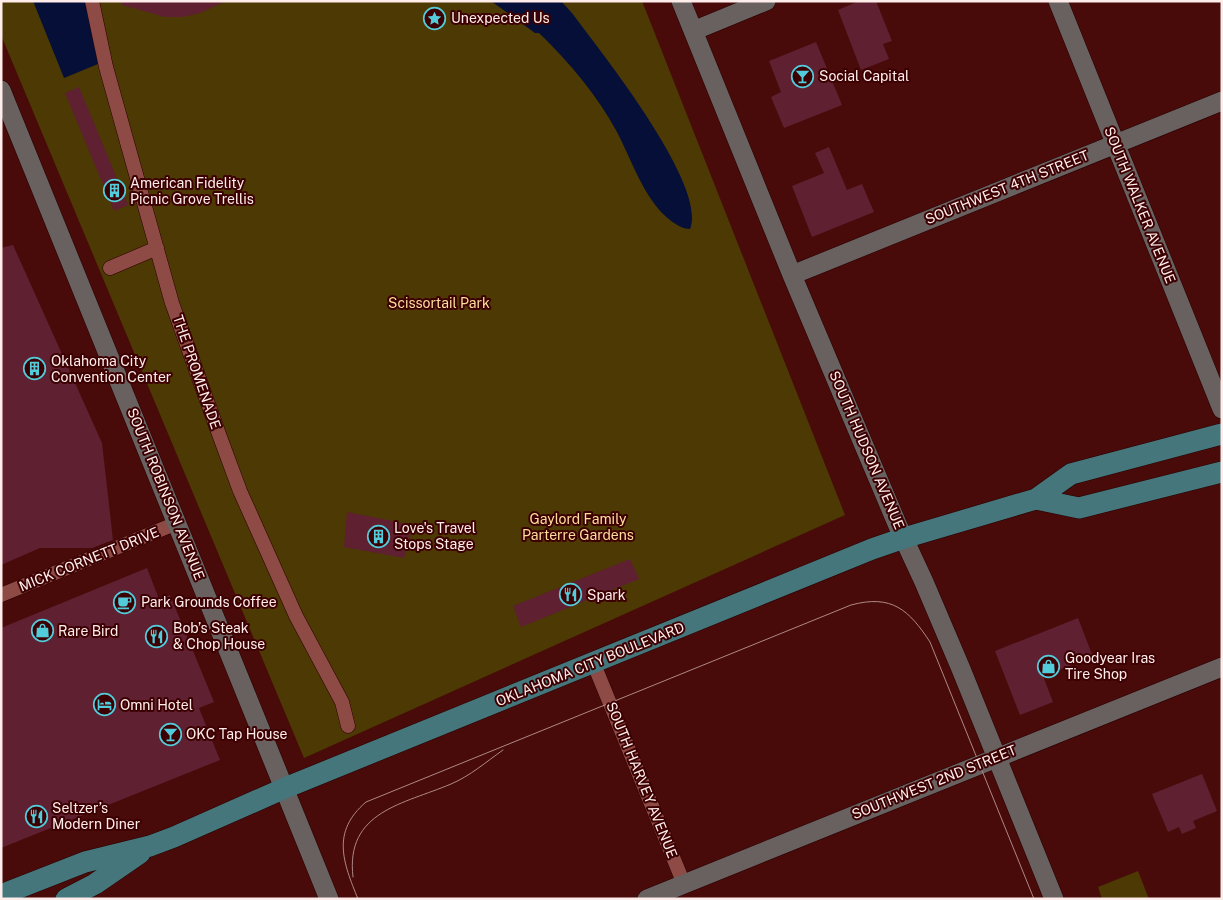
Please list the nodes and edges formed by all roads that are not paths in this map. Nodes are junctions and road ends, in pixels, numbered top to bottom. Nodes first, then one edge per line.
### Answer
1 (92, 1) edge
2 (681, 1) edge
3 (766, 1) edge
4 (1058, 1) edge
5 (693, 31) junction
6 (1, 90) edge
7 (1222, 101) edge
8 (1115, 144) junction
9 (157, 248) junction
10 (110, 268) dead end
11 (792, 274) junction
12 (1218, 388) edge
13 (1222, 409) edge
14 (1222, 434) edge
15 (1222, 472) edge
16 (1036, 499) junction
17 (177, 523) junction
18 (904, 538) junction
19 (1, 595) edge
20 (593, 662) junction
21 (1222, 667) edge
22 (348, 726) dead end
23 (996, 757) junction
24 (285, 788) junction
25 (150, 846) junction
26 (687, 891) edge
27 (1, 895) edge
28 (66, 899) edge
29 (329, 899) edge
30 (647, 899) edge
31 (1054, 899) edge

1 - 9 street, THE PROMENADE
2 - 5 main road, SOUTH HUDSON AVENUE
3 - 5 main road
4 - 8 main road, SOUTH WALKER AVENUE
5 - 11 main road, SOUTH HUDSON AVENUE
6 - 17 main road, SOUTH ROBINSON AVENUE
7 - 8 main road, SOUTHWEST 4TH STREET
8 - 11 main road, SOUTHWEST 4TH STREET
8 - 12 main road, SOUTH WALKER AVENUE
9 - 10 street
9 - 22 street, THE PROMENADE
11 - 18 main road, SOUTH HUDSON AVENUE
12 - 13 main road, SOUTH WALKER AVENUE
14 - 16 main road, OKLAHOMA CITY BOULEVARD
15 - 16 main road, OKLAHOMA CITY BOULEVARD
16 - 18 main road, OKLAHOMA CITY BOULEVARD
17 - 19 street, MICK CORNETT DRIVE
17 - 24 main road, SOUTH ROBINSON AVENUE
18 - 20 main road, OKLAHOMA CITY BOULEVARD
18 - 23 main road, SOUTH HUDSON AVENUE
20 - 24 main road, OKLAHOMA CITY BOULEVARD
20 - 26 street, SOUTH HARVEY AVENUE
21 - 23 main road, SOUTHWEST 2ND STREET
23 - 26 main road, SOUTHWEST 2ND STREET
23 - 31 main road, SOUTH HUDSON AVENUE
24 - 25 main road, OKLAHOMA CITY BOULEVARD
24 - 29 main road, SOUTH ROBINSON AVENUE
25 - 27 main road, OKLAHOMA CITY BOULEVARD
25 - 28 main road, OKLAHOMA CITY BOULEVARD
26 - 30 main road, SOUTHWEST 2ND STREET

